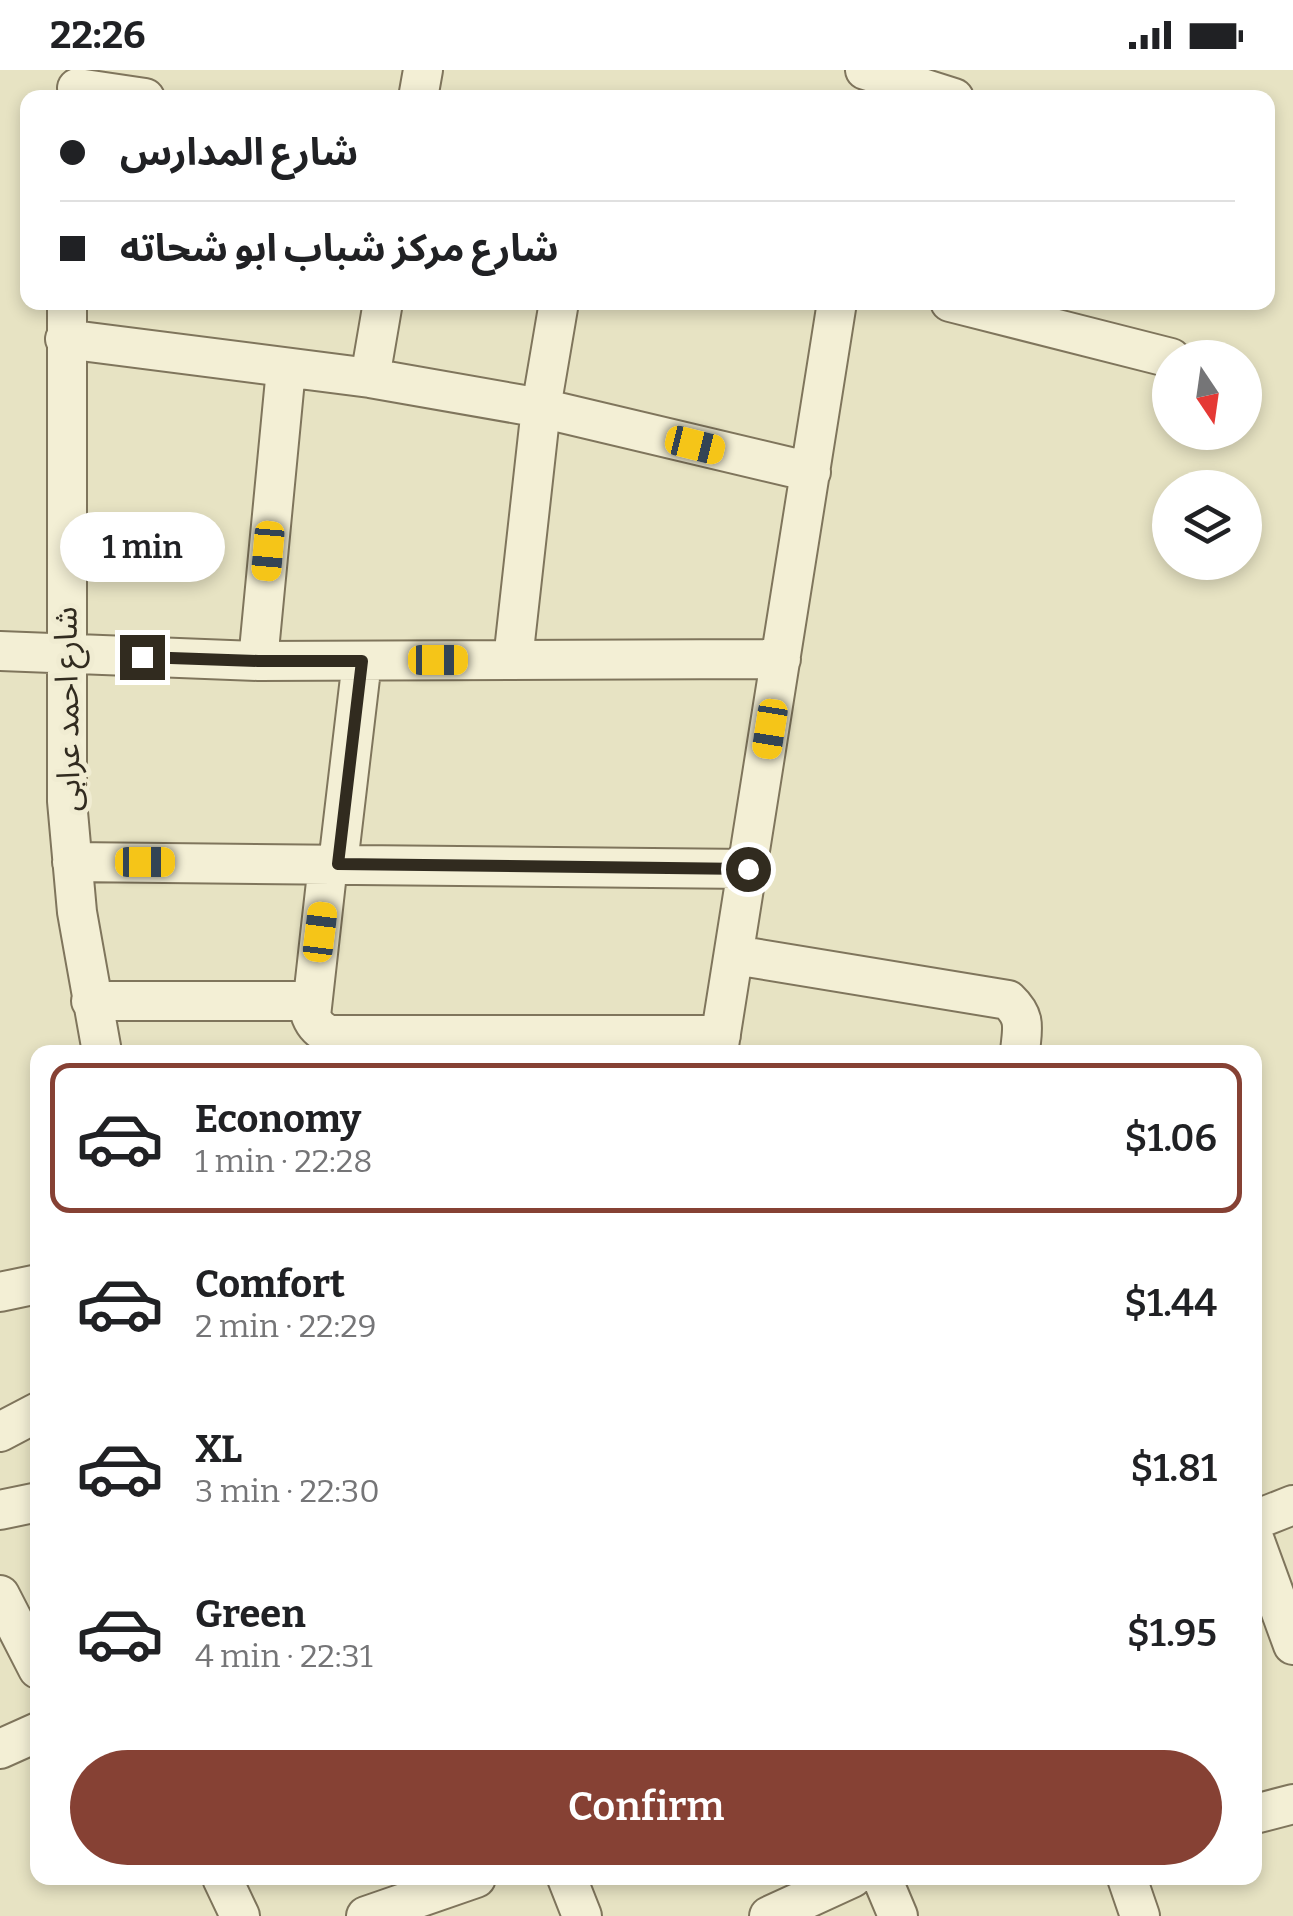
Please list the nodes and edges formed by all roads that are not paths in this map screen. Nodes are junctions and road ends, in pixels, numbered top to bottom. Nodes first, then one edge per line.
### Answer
1 (871, 78) edge
2 (77, 85) edge
3 (103, 90) edge
4 (921, 90) edge
5 (381, 310) edge
6 (558, 310) edge
7 (837, 310) edge
8 (981, 310) edge
9 (66, 321) edge
10 (1152, 353) edge
11 (286, 368) junction
12 (370, 378) junction
13 (541, 408) junction
14 (811, 472) junction
15 (0, 650) edge
16 (66, 654) junction
17 (782, 659) junction
18 (513, 660) junction
19 (258, 661) junction
20 (362, 661) junction
21 (72, 862) junction
22 (333, 864) junction
23 (748, 869) junction
24 (734, 955) junction
25 (92, 1001) junction
26 (312, 1001) junction
27 (720, 1044) edge
28 (101, 1045) edge
29 (1020, 1045) edge
30 (30, 1286) edge
31 (0, 1292) edge
32 (30, 1416) edge
33 (0, 1432) edge
34 (30, 1504) edge
35 (1293, 1506) edge
36 (0, 1510) edge
37 (1262, 1517) edge
38 (1262, 1560) edge
39 (0, 1596) edge
40 (1293, 1645) edge
41 (30, 1654) edge
42 (30, 1736) edge
43 (0, 1749) edge
44 (1293, 1804) edge
45 (1262, 1812) edge
46 (225, 1885) edge
47 (453, 1885) edge
48 (570, 1885) edge
49 (1130, 1885) edge
50 (885, 1887) edge
51 (391, 1904) edge
52 (240, 1916) edge
53 (582, 1916) edge
54 (769, 1916) edge
55 (1140, 1916) edge

1 - 4 street
2 - 3 street
5 - 12 street
6 - 13 street
7 - 14 street
8 - 10 street
9 - 11 street
9 - 16 street, شارع احمد عرابى
11 - 12 street
11 - 19 street
12 - 13 street
13 - 14 street
13 - 18 street
14 - 17 street
15 - 16 street
16 - 19 street
16 - 21 street, شارع احمد عرابى
17 - 18 street
17 - 23 street
18 - 20 street
19 - 20 street
20 - 22 street
21 - 22 street
21 - 25 street, شارع احمد عرابى
22 - 23 street
22 - 26 street
23 - 24 street
24 - 27 street
24 - 29 street
25 - 26 street
25 - 28 street, شارع احمد عرابى
26 - 27 street
30 - 31 street
32 - 33 street
34 - 36 street
35 - 37 street
38 - 40 street
39 - 41 street
42 - 43 street
44 - 45 street
46 - 52 street
47 - 51 street
48 - 53 street
49 - 55 street
50 - 54 street

